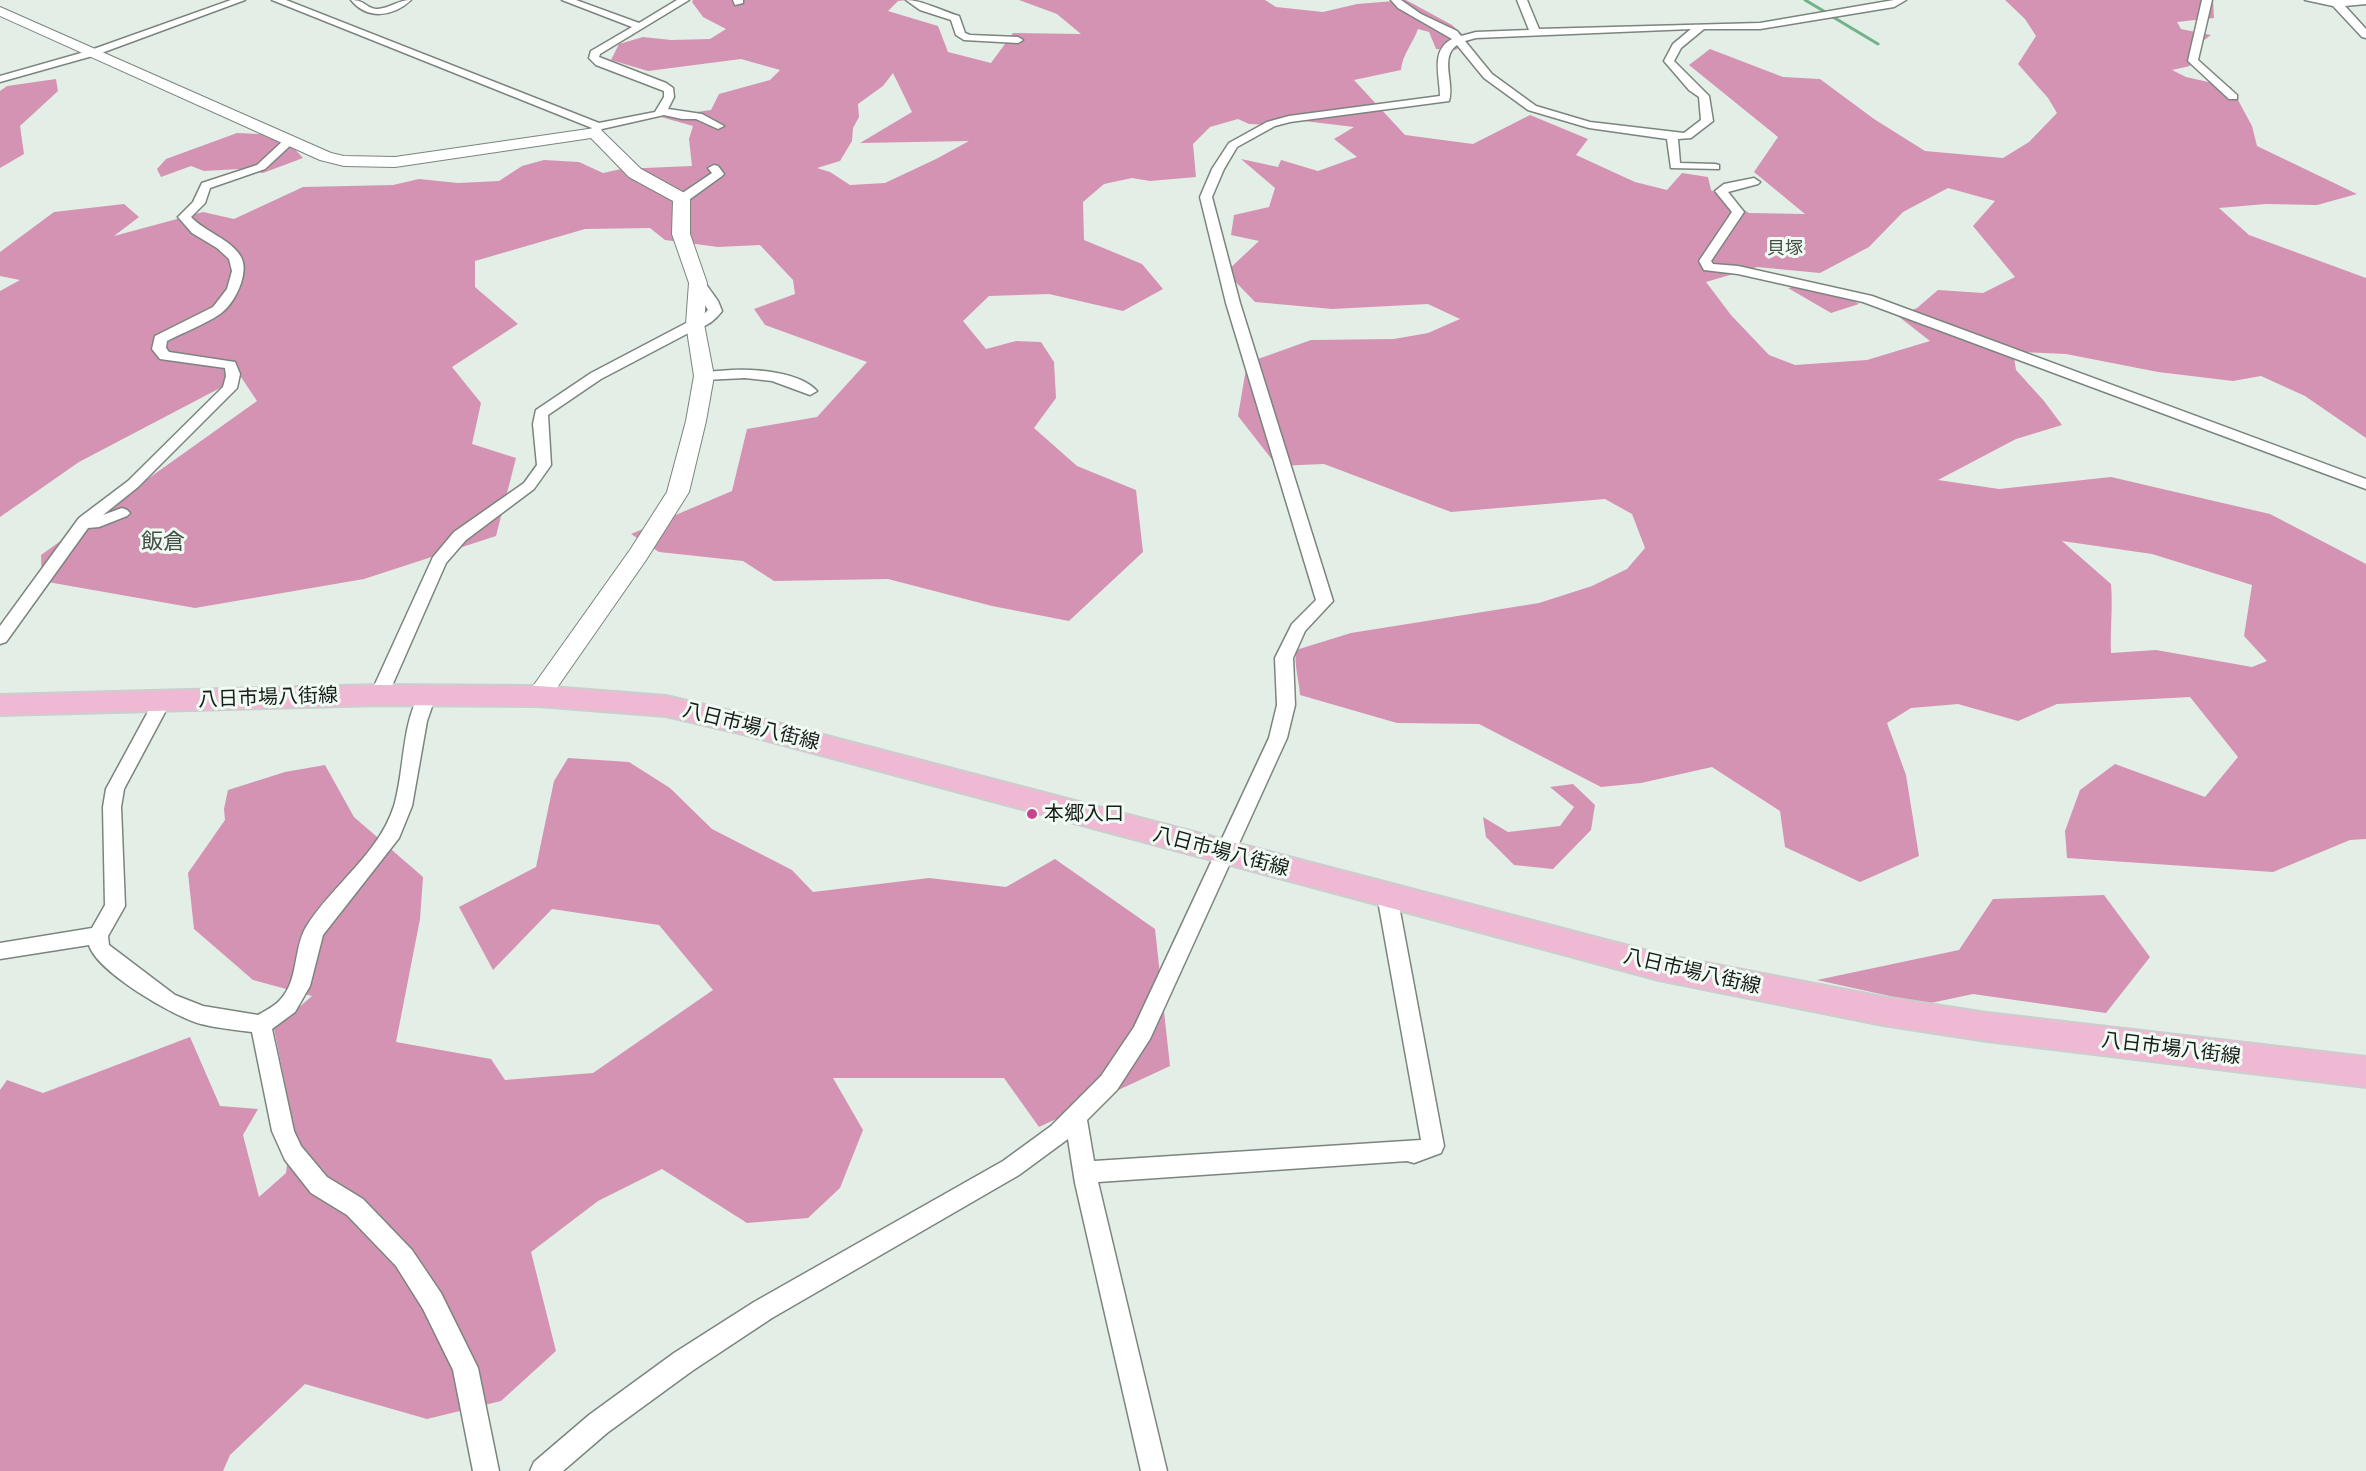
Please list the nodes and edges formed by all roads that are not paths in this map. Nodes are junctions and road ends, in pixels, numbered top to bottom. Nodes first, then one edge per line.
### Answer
1 (240, 0) edge
2 (277, 0) edge
3 (356, 0) edge
4 (406, 0) edge
5 (567, 0) edge
6 (684, 0) edge
7 (910, 0) edge
8 (1396, 0) edge
9 (1522, 0) edge
10 (1901, 0) edge
11 (2207, 0) edge
12 (2310, 0) edge
13 (2366, 1) edge
14 (2336, 4) junction
15 (0, 11) edge
16 (639, 26) junction
17 (1702, 26) junction
18 (1535, 33) junction
19 (2366, 35) edge
20 (1455, 39) junction
21 (1018, 40) dead end
22 (92, 53) junction
23 (0, 79) edge
24 (2233, 97) dead end
25 (663, 111) junction
26 (718, 126) dead end
27 (596, 130) junction
28 (1672, 136) junction
29 (289, 141) junction
30 (1714, 167) dead end
31 (714, 168) dead end
32 (1754, 182) dead end
33 (682, 199) junction
34 (695, 324) junction
35 (704, 376) junction
36 (810, 391) dead end
37 (2366, 484) edge
38 (122, 513) dead end
39 (77, 532) junction
40 (0, 638) edge
41 (379, 695) junction
42 (427, 695) junction
43 (538, 696) junction
44 (162, 701) junction
45 (0, 705) edge
46 (1224, 853) junction
47 (1387, 895) junction
48 (98, 935) junction
49 (0, 951) edge
50 (261, 1025) junction
51 (2366, 1072) edge
52 (1075, 1116) junction
53 (1087, 1172) junction
54 (486, 1471) edge
55 (543, 1471) edge
56 (1154, 1471) edge

1 - 22 street
2 - 27 street
3 - 4 street
5 - 16 street
6 - 16 street
7 - 21 street
8 - 20 street
9 - 18 street
10 - 17 street
11 - 24 street
12 - 14 street
13 - 14 street
14 - 19 street
15 - 22 street
16 - 25 street
17 - 18 street
17 - 28 street
18 - 20 street
20 - 28 street
20 - 46 street
22 - 23 street
22 - 29 street
25 - 26 street
25 - 27 street
27 - 29 street
27 - 33 street
28 - 30 street
29 - 39 street
31 - 33 street
32 - 37 street
33 - 34 street
34 - 35 street
34 - 41 street
35 - 36 street
35 - 43 street
38 - 39 street
39 - 40 street
41 - 42 main road, 八日市場八街線
41 - 44 main road, 八日市場八街線
42 - 43 main road, 八日市場八街線
42 - 50 street
43 - 46 main road, 八日市場八街線
44 - 45 main road, 八日市場八街線
44 - 48 street
46 - 47 main road, 八日市場八街線
46 - 52 street
47 - 51 main road, 八日市場八街線
47 - 53 street
48 - 49 street
48 - 50 street
50 - 54 street
52 - 53 street
52 - 55 street
53 - 56 street

